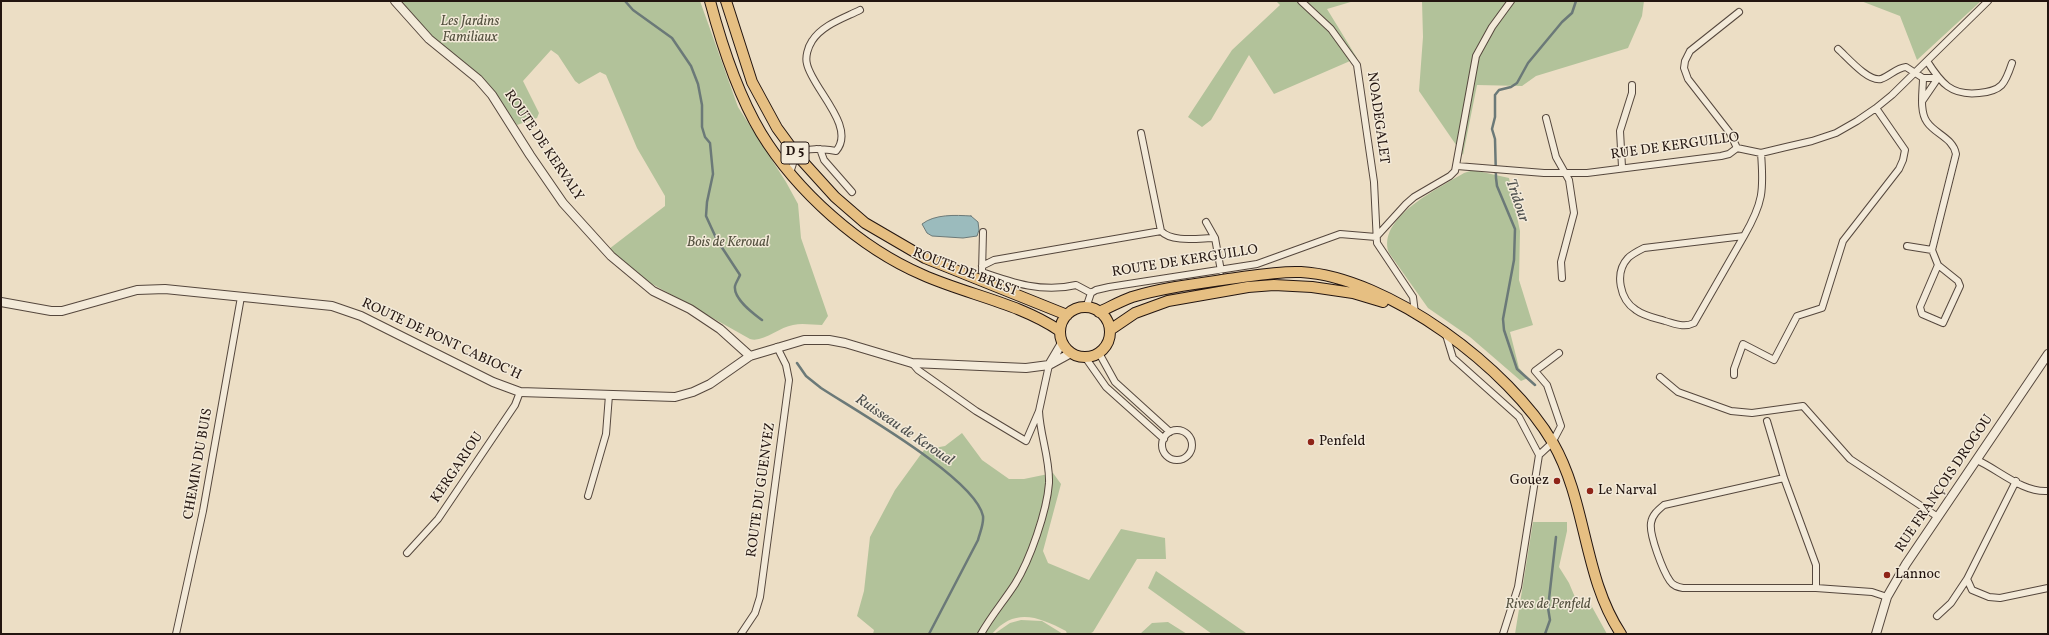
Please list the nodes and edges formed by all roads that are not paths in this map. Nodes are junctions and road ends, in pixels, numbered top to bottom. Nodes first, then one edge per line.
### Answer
1 (395, 1) edge
2 (710, 1) edge
3 (726, 1) edge
4 (1301, 1) edge
5 (1511, 1) edge
6 (1988, 1) edge
7 (860, 10) dead end
8 (1739, 12) dead end
9 (1838, 49) dead end
10 (1926, 61) junction
11 (2012, 63) dead end
12 (1916, 72) junction
13 (1923, 78) junction
14 (1938, 78) junction
15 (1632, 85) dead end
16 (1923, 100) junction
17 (1876, 108) junction
18 (1546, 118) dead end
19 (1141, 133) dead end
20 (1737, 148) junction
21 (820, 149) junction
22 (1761, 153) junction
23 (796, 154) junction
24 (1457, 166) junction
25 (1622, 167) junction
26 (790, 173) junction
27 (1566, 173) junction
28 (852, 192) dead end
29 (1206, 222) dead end
30 (1161, 231) junction
31 (982, 232) dead end
32 (1744, 236) junction
33 (1376, 237) junction
34 (1215, 238) junction
35 (1907, 246) dead end
36 (1932, 250) junction
37 (1938, 265) junction
38 (982, 266) junction
39 (1221, 271) junction
40 (1562, 278) dead end
41 (1091, 293) junction
42 (241, 298) junction
43 (1, 302) edge
44 (1403, 307) junction
45 (1086, 308) junction
46 (1099, 312) junction
47 (1415, 313) junction
48 (1068, 315) junction
49 (1110, 330) junction
50 (1060, 331) junction
51 (1446, 334) junction
52 (1062, 343) junction
53 (777, 347) junction
54 (1071, 353) junction
55 (1099, 353) junction
56 (1559, 353) dead end
57 (2048, 354) edge
58 (750, 356) junction
59 (1085, 357) junction
60 (912, 363) junction
61 (1049, 365) junction
62 (1734, 375) dead end
63 (1660, 377) dead end
64 (520, 392) junction
65 (609, 395) junction
66 (1039, 411) junction
67 (1767, 422) dead end
68 (1170, 432) junction
69 (1164, 439) junction
70 (1552, 443) junction
71 (1539, 455) junction
72 (1977, 460) junction
73 (1784, 478) junction
74 (2016, 481) junction
75 (2048, 491) edge
76 (588, 496) dead end
77 (1938, 517) junction
78 (407, 553) dead end
79 (1967, 579) junction
80 (1816, 588) junction
81 (2048, 588) edge
82 (1887, 597) junction
83 (1937, 616) dead end
84 (176, 634) edge
85 (741, 634) edge
86 (981, 634) edge
87 (1503, 634) edge
88 (1621, 634) edge
89 (1876, 634) edge

1 - 58 street, ROUTE DE KERVALY
2 - 26 main road, ROUTE DE BREST / D 5
3 - 23 main road, ROUTE DE BREST / D 5
4 - 33 street, NOADEGALET
5 - 24 street
6 - 10 street, RUE DE KERGUILLO
7 - 21 street
8 - 20 street
9 - 12 street
10 - 12 street, RUE DE KERGUILLO
10 - 14 street
11 - 14 street
12 - 13 street
12 - 17 street, RUE DE KERGUILLO
13 - 14 street
13 - 16 street
14 - 16 street
15 - 25 street
16 - 36 street
17 - 22 street, RUE DE KERGUILLO
17 - 62 street
18 - 27 street
19 - 30 street
20 - 22 street, RUE DE KERGUILLO
20 - 25 street, RUE DE KERGUILLO
21 - 23 street
21 - 28 street
22 - 32 street
23 - 26 street
23 - 48 main road, ROUTE DE BREST / D 5
24 - 27 street, RUE DE KERGUILLO
24 - 33 street
25 - 27 street, RUE DE KERGUILLO
26 - 50 main road, ROUTE DE BREST / D 5
27 - 40 street
29 - 34 street
30 - 34 street
30 - 38 street
31 - 38 street
32 - 32 street
33 - 39 street, ROUTE DE KERGUILLO
33 - 47 street
34 - 39 street
35 - 36 street
36 - 37 street
37 - 37 street
38 - 41 street
39 - 41 street, ROUTE DE KERGUILLO
41 - 45 street
42 - 43 street, ROUTE DE PONT CABIOC'H
42 - 64 street, ROUTE DE PONT CABIOC'H
42 - 84 street, CHEMIN DU BUIS
44 - 46 main road
44 - 47 main road
44 - 49 main road
45 - 46 main road
45 - 48 main road
46 - 49 main road
47 - 51 main road
48 - 50 main road
49 - 55 main road
50 - 52 main road
51 - 70 main road
51 - 71 street
52 - 54 main road
52 - 61 street
53 - 58 street, ROUTE DE PONT CABIOC'H
53 - 60 street, ROUTE DE PONT CABIOC'H
53 - 85 street, ROUTE DU GUENVEZ
54 - 59 main road
54 - 61 street, ROUTE DE PONT CABIOC'H
55 - 59 main road
55 - 68 street
56 - 70 street
57 - 72 street, RUE FRANÇOIS DROGOU
58 - 65 street, ROUTE DE PONT CABIOC'H
59 - 69 street
60 - 61 street, ROUTE DE PONT CABIOC'H
60 - 66 street
61 - 66 street
63 - 77 street
64 - 65 street, ROUTE DE PONT CABIOC'H
64 - 78 street, KERGARIOU
65 - 76 street
66 - 86 street
67 - 73 street
68 - 69 street
68 - 69 street
70 - 71 street
70 - 88 main road
71 - 87 street
72 - 74 street
72 - 77 street, RUE FRANÇOIS DROGOU
73 - 80 street
73 - 80 street
74 - 75 street
74 - 79 street
77 - 82 street, RUE FRANÇOIS DROGOU
79 - 81 street
79 - 83 street
80 - 82 street
82 - 89 street, RUE FRANÇOIS DROGOU

